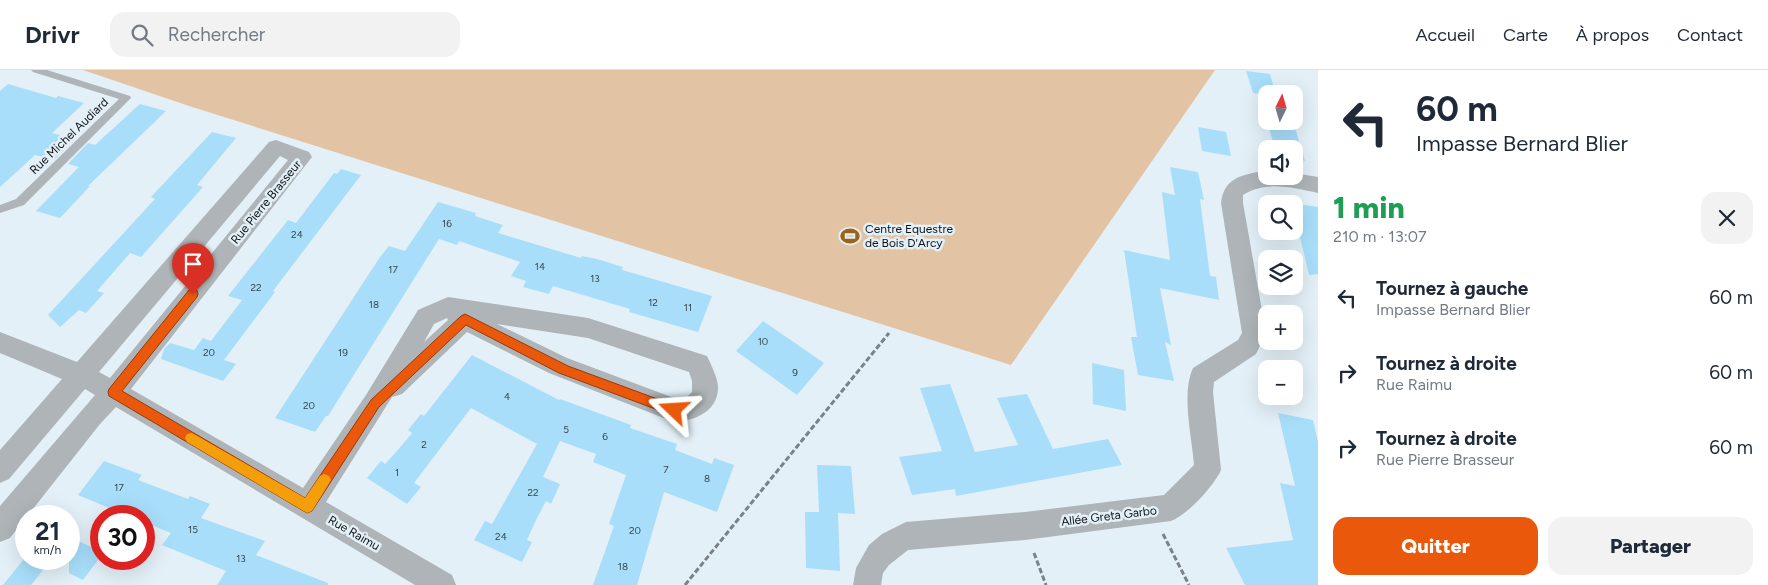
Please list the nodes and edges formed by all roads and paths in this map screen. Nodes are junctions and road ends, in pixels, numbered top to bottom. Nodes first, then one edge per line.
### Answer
1 (36, 70) edge
2 (1318, 185) edge
3 (0, 209) edge
4 (456, 313) junction
5 (889, 333) dead end
6 (0, 342) edge
7 (81, 375) junction
8 (114, 392) junction
9 (0, 470) edge
10 (307, 506) junction
11 (1151, 510) junction
12 (1025, 526) junction
13 (0, 528) edge
14 (442, 585) edge
15 (685, 585) edge
16 (867, 585) edge
17 (1046, 585) edge
18 (1189, 585) edge

1 - 3 lane, Rue Michel Audiard
2 - 11 street, Allée Greta Garbo
4 - 4 street
4 - 10 street
5 - 15 path
6 - 7 street, Rue Raimu
7 - 8 street, Rue Raimu
7 - 8 street, Rue Pierre Brasseur
7 - 9 street, Rue Pierre Brasseur
8 - 10 street, Rue Raimu
8 - 13 street, Rue Pierre Brasseur
10 - 14 street, Rue Raimu
11 - 12 street, Allée Greta Garbo
11 - 18 path
12 - 16 street, Allée Greta Garbo
12 - 17 path

